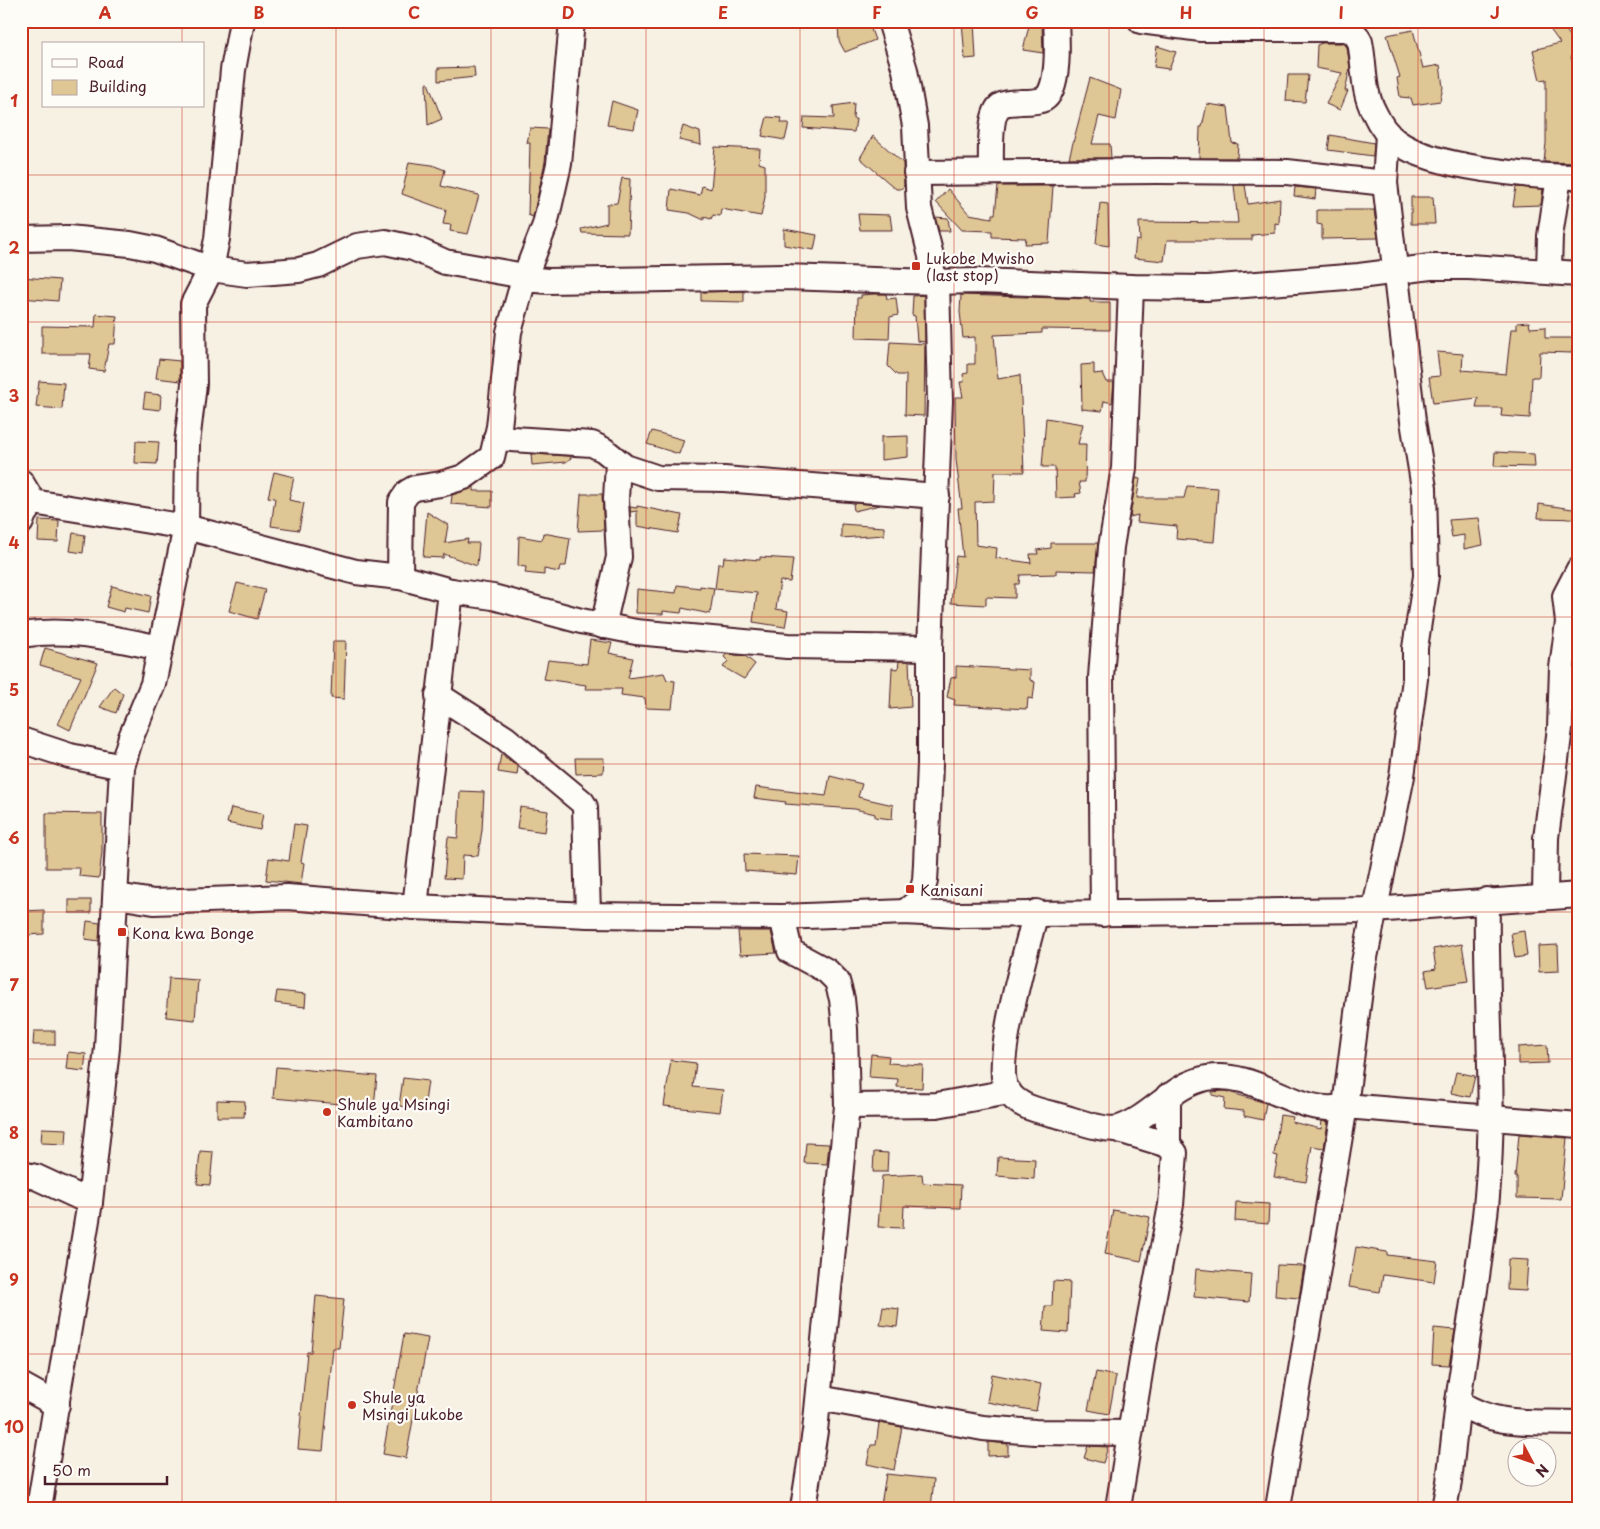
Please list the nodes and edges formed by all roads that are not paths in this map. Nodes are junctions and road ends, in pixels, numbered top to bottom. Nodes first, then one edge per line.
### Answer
1 (242, 21) edge
2 (572, 21) edge
3 (890, 21) edge
4 (1056, 21) edge
5 (1141, 21) edge
6 (1388, 134) junction
7 (991, 171) junction
8 (916, 173) junction
9 (1569, 177) edge
10 (1385, 183) junction
11 (21, 239) edge
12 (211, 269) junction
13 (1397, 270) junction
14 (1549, 270) junction
15 (1579, 274) edge
16 (524, 279) junction
17 (934, 282) junction
18 (1131, 287) junction
19 (496, 438) junction
20 (618, 463) junction
21 (21, 482) edge
22 (937, 496) junction
23 (33, 502) junction
24 (21, 522) edge
25 (186, 527) junction
26 (1579, 569) edge
27 (400, 577) junction
28 (452, 591) junction
29 (603, 626) junction
30 (21, 635) edge
31 (161, 648) junction
32 (930, 648) junction
33 (438, 695) junction
34 (21, 740) edge
35 (122, 766) junction
36 (1579, 895) edge
37 (117, 896) junction
38 (1546, 896) junction
39 (1487, 900) junction
40 (415, 907) junction
41 (1373, 910) junction
42 (904, 912) junction
43 (1036, 912) junction
44 (1103, 914) junction
45 (588, 915) junction
46 (782, 917) junction
47 (1009, 1092) junction
48 (1168, 1096) junction
49 (847, 1106) junction
50 (1345, 1106) junction
51 (1490, 1119) junction
52 (1579, 1125) edge
53 (1116, 1129) junction
54 (1168, 1145) junction
55 (21, 1174) edge
56 (90, 1202) junction
57 (21, 1385) edge
58 (819, 1398) junction
59 (1458, 1402) junction
60 (57, 1404) junction
61 (1579, 1423) edge
62 (1130, 1433) junction
63 (39, 1508) edge
64 (803, 1508) edge
65 (1118, 1508) edge
66 (1278, 1508) edge
67 (1444, 1508) edge

1 - 12 street
2 - 16 street
3 - 8 street
4 - 7 street
5 - 6 street
6 - 9 street
6 - 10 street
7 - 8 street
7 - 10 street
8 - 17 street
9 - 14 street
10 - 13 street
11 - 12 street
12 - 16 street
12 - 25 street
13 - 14 street
13 - 18 street
13 - 41 street
14 - 15 street
16 - 17 street
16 - 19 street
17 - 18 street
17 - 22 street
18 - 44 street
19 - 20 street
19 - 27 street
20 - 22 street
20 - 29 street
21 - 23 street
22 - 32 street
23 - 24 street
23 - 25 street
25 - 27 street
25 - 31 street
26 - 38 street
27 - 28 street
28 - 29 street
28 - 33 street
29 - 32 street
30 - 31 street
31 - 35 street
32 - 42 street
33 - 40 street
33 - 45 street
34 - 35 street
35 - 37 street
36 - 38 street
37 - 40 street
37 - 56 street
38 - 39 street
39 - 41 street
39 - 51 street
40 - 45 street
41 - 44 street
41 - 50 street
42 - 43 street
42 - 46 street
43 - 44 street
43 - 47 street
45 - 46 street
46 - 49 street
47 - 49 street
47 - 53 street
48 - 50 street
48 - 53 street
48 - 54 street
49 - 58 street
50 - 51 street
50 - 66 street
51 - 52 street
51 - 59 street
53 - 54 street
54 - 62 street
55 - 56 street
56 - 60 street
57 - 60 street
58 - 62 street
58 - 64 street
59 - 61 street
59 - 67 street
60 - 63 street
62 - 65 street

